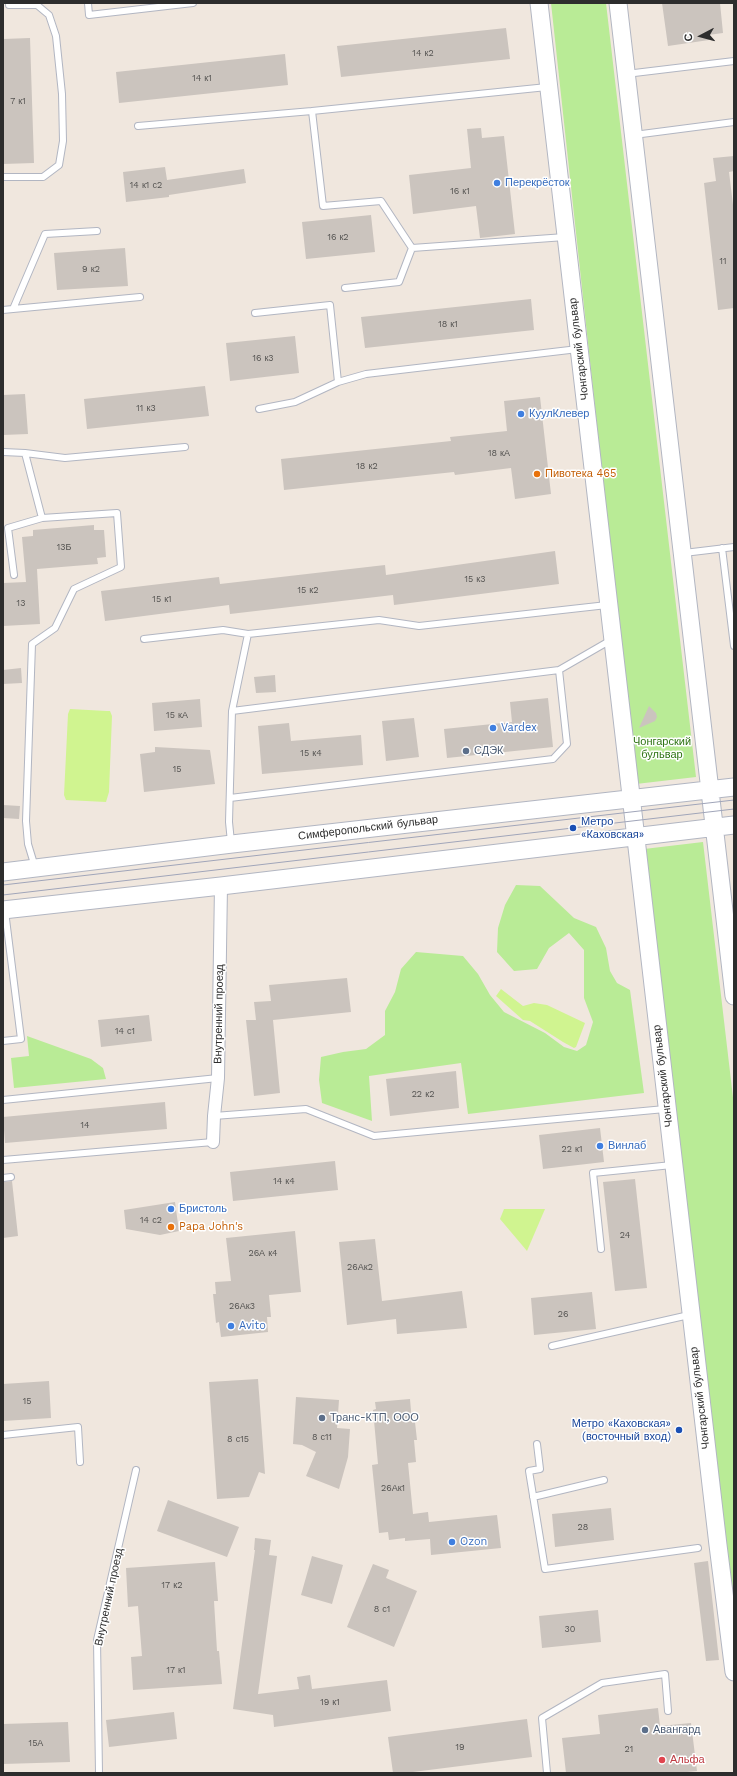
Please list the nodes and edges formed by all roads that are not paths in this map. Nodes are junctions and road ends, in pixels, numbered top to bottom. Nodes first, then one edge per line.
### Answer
1 (88, 3) edge
2 (193, 3) edge
3 (539, 3) edge
4 (618, 3) edge
5 (7, 5) edge
6 (734, 61) edge
7 (626, 74) junction
8 (549, 87) junction
9 (312, 111) junction
10 (734, 122) edge
11 (138, 126) dead end
12 (633, 135) junction
13 (3, 178) edge
14 (97, 231) dead end
15 (566, 237) junction
16 (412, 248) junction
17 (345, 288) dead end
18 (140, 297) dead end
19 (13, 309) junction
20 (3, 310) edge
21 (255, 313) dead end
22 (579, 348) junction
23 (338, 382) junction
24 (259, 409) dead end
25 (185, 447) dead end
26 (3, 452) edge
27 (26, 453) junction
28 (42, 518) junction
29 (734, 547) edge
30 (722, 548) junction
31 (683, 554) junction
32 (14, 575) dead end
33 (609, 604) junction
34 (248, 634) junction
35 (144, 639) dead end
36 (613, 639) junction
37 (734, 646) edge
38 (559, 670) junction
39 (232, 711) junction
40 (734, 787) edge
41 (710, 789) junction
42 (230, 798) junction
43 (631, 799) junction
44 (734, 825) edge
45 (715, 827) junction
46 (635, 837) junction
47 (232, 844) junction
48 (35, 868) junction
49 (3, 872) edge
50 (221, 886) junction
51 (4, 909) edge
52 (734, 996) edge
53 (3, 1041) edge
54 (218, 1078) junction
55 (3, 1100) edge
56 (667, 1108) junction
57 (214, 1116) junction
58 (213, 1142) joint
59 (3, 1160) edge
60 (673, 1164) junction
61 (11, 1177) dead end
62 (3, 1178) edge
63 (601, 1249) dead end
64 (691, 1315) junction
65 (552, 1346) dead end
66 (3, 1435) edge
67 (537, 1444) dead end
68 (80, 1462) dead end
69 (136, 1470) dead end
70 (604, 1480) dead end
71 (533, 1497) junction
72 (698, 1548) dead end
73 (734, 1672) edge
74 (668, 1711) dead end
75 (98, 1773) edge
76 (547, 1773) edge

1 - 2 lane
3 - 8 main road, Чонгарский бульвар
4 - 7 main road
5 - 13 lane
6 - 7 lane
7 - 12 main road
8 - 9 lane
8 - 15 main road, Чонгарский бульвар
9 - 11 lane
9 - 16 lane
10 - 12 lane
12 - 31 main road
14 - 19 lane
15 - 16 lane
15 - 22 main road, Чонгарский бульвар
16 - 17 lane
18 - 19 lane
19 - 20 lane
21 - 23 lane
22 - 23 lane
22 - 33 main road, Чонгарский бульвар
23 - 24 lane
25 - 27 lane
26 - 27 lane
27 - 28 lane
28 - 32 lane
28 - 48 lane
29 - 30 lane
30 - 31 lane
30 - 37 lane
31 - 41 main road
33 - 34 lane
33 - 36 main road, Чонгарский бульвар
34 - 35 lane
34 - 39 lane
36 - 38 lane
36 - 43 main road, Чонгарский бульвар
38 - 39 lane
38 - 42 lane
39 - 42 lane
40 - 41 main road, Симферопольский бульвар
41 - 43 main road, Симферопольский бульвар
41 - 45 main road
42 - 47 lane
43 - 46 main road, Чонгарский бульвар
43 - 47 main road, Симферопольский бульвар
44 - 45 main road
45 - 46 main road
45 - 52 main road
46 - 50 main road
46 - 56 main road, Чонгарский бульвар
47 - 48 main road, Симферопольский бульвар
48 - 49 main road, Симферопольский бульвар
50 - 51 main road
50 - 54 street, Внутренний проезд
51 - 53 lane
54 - 55 lane
54 - 57 street, Внутренний проезд
56 - 57 lane
56 - 60 main road, Чонгарский бульвар
57 - 58 street, Внутренний проезд
58 - 59 lane
60 - 63 lane
60 - 64 main road, Чонгарский бульвар
61 - 62 lane
64 - 65 lane
64 - 73 main road, Чонгарский бульвар
66 - 68 lane
67 - 71 lane
69 - 75 lane, Внутренний проезд
70 - 71 lane
71 - 72 lane
74 - 76 lane

